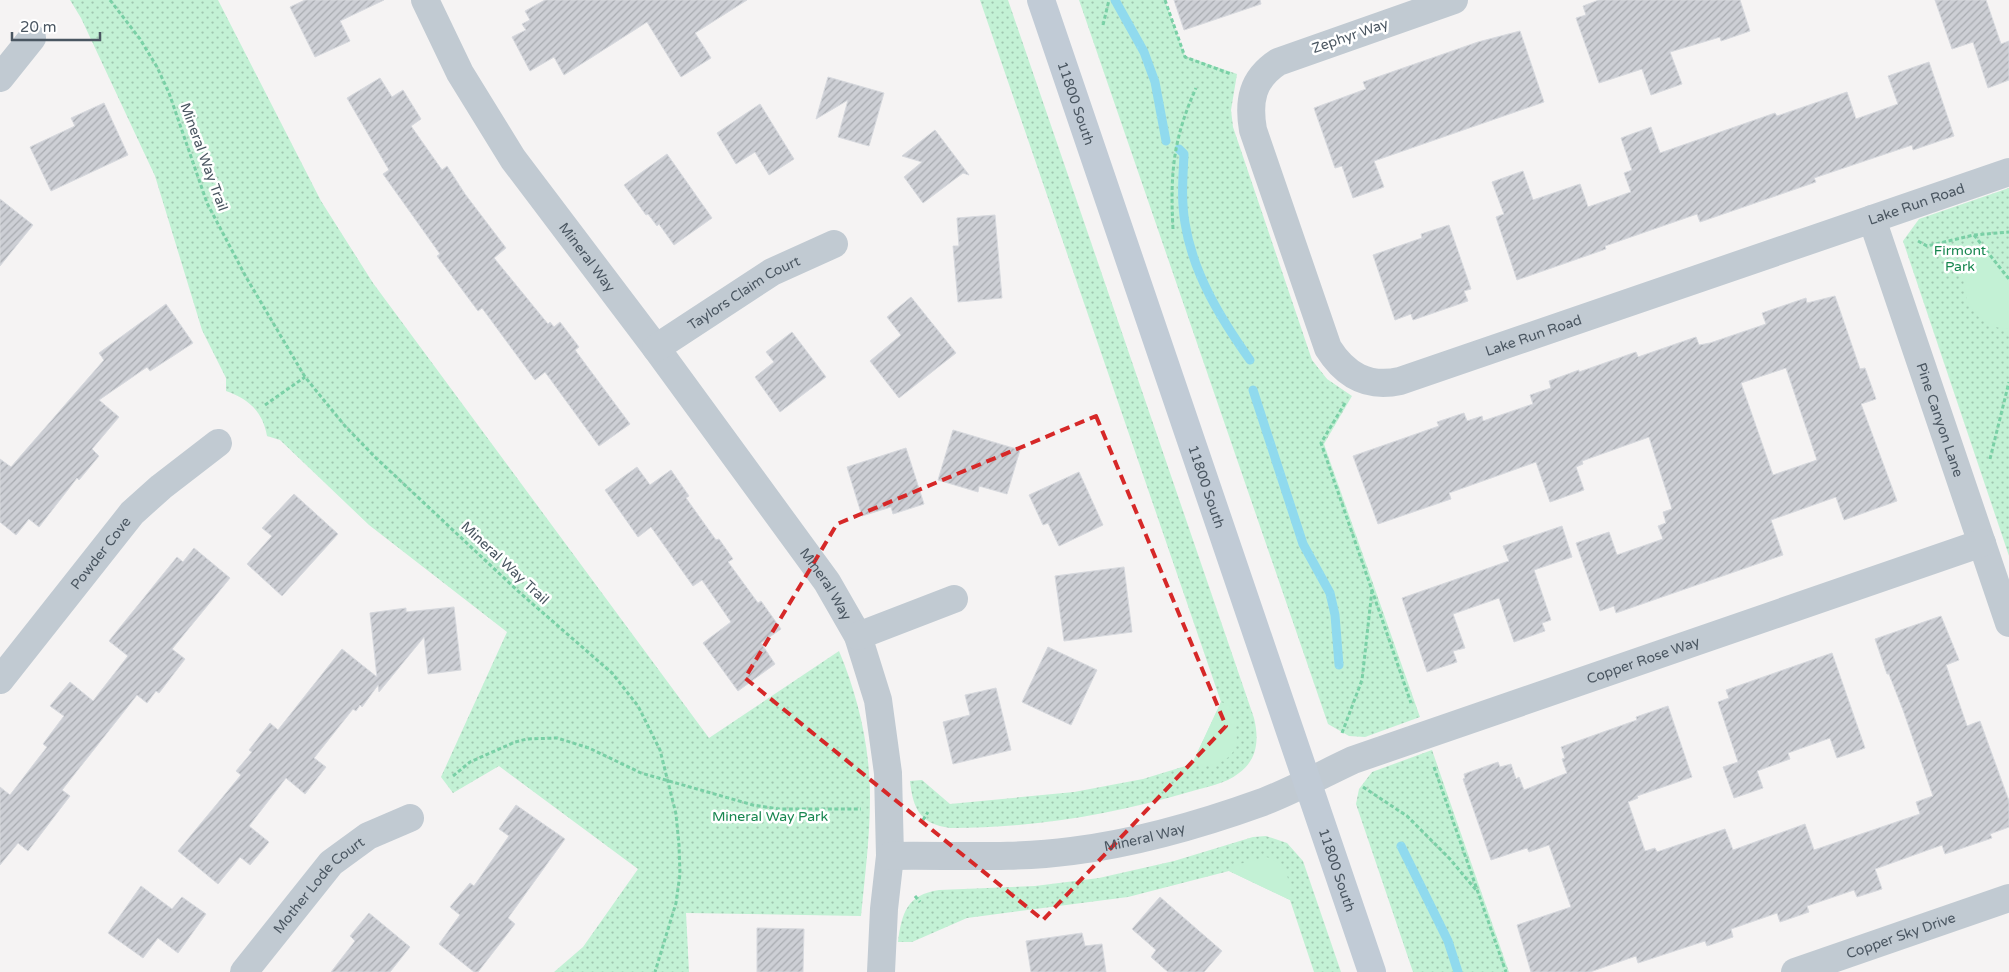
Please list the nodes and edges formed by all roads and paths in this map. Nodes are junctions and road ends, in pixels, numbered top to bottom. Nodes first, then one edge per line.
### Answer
1 (110, 0) edge
2 (426, 0) edge
3 (1041, 0) edge
4 (1109, 0) edge
5 (1165, 0) edge
6 (1454, 0) edge
7 (1103, 25) dead end
8 (32, 38) dead end
9 (0, 78) edge
10 (1245, 80) junction
11 (1196, 88) dead end
12 (2009, 172) edge
13 (1872, 219) junction
14 (1173, 229) dead end
15 (2009, 232) edge
16 (1974, 235) junction
17 (1918, 241) dead end
18 (834, 244) dead end
19 (2009, 279) edge
20 (656, 348) junction
21 (305, 377) junction
22 (2009, 382) edge
23 (1349, 398) dead end
24 (264, 405) dead end
25 (218, 443) dead end
26 (1990, 459) dead end
27 (1982, 543) junction
28 (1372, 589) junction
29 (954, 599) dead end
30 (2009, 622) edge
31 (858, 636) junction
32 (0, 680) edge
33 (1411, 703) dead end
34 (1342, 733) dead end
35 (1434, 767) dead end
36 (453, 776) dead end
37 (668, 779) junction
38 (1306, 783) junction
39 (1362, 786) dead end
40 (861, 809) dead end
41 (928, 812) dead end
42 (410, 818) dead end
43 (923, 820) dead end
44 (890, 856) junction
45 (1477, 891) junction
46 (915, 896) dead end
47 (2009, 898) edge
48 (920, 902) dead end
49 (244, 972) edge
50 (655, 972) edge
51 (881, 972) edge
52 (1372, 972) edge
53 (1506, 972) edge
54 (1795, 972) edge

1 - 21 path, Mineral Way Trail
2 - 20 street, Mineral Way
3 - 38 main road, 11800 South
4 - 7 path
5 - 10 path
6 - 10 street, Zephyr Way
8 - 9 street
10 - 13 street, Lake Run Road
11 - 14 path
12 - 13 street, Lake Run Road
13 - 27 street, Pine Canyon Lane
15 - 16 path
16 - 17 path
16 - 19 path
18 - 20 street, Taylors Claim Court
20 - 31 street, Mineral Way
21 - 24 path
21 - 37 path, Mineral Way Trail
22 - 26 path
23 - 28 path
25 - 32 street, Powder Cove
27 - 30 street, Pine Canyon Lane
27 - 38 street, Copper Rose Way
28 - 33 path
28 - 34 path
29 - 31 street
31 - 44 street, Mineral Way
35 - 45 path
36 - 37 path
37 - 40 path
37 - 50 path, Mineral Way Trail
38 - 44 street, Mineral Way
38 - 52 main road, 11800 South
39 - 45 path
41 - 43 path
42 - 49 street, Mother Lode Court
44 - 51 street
45 - 53 path
46 - 48 path
47 - 54 street, Copper Sky Drive

